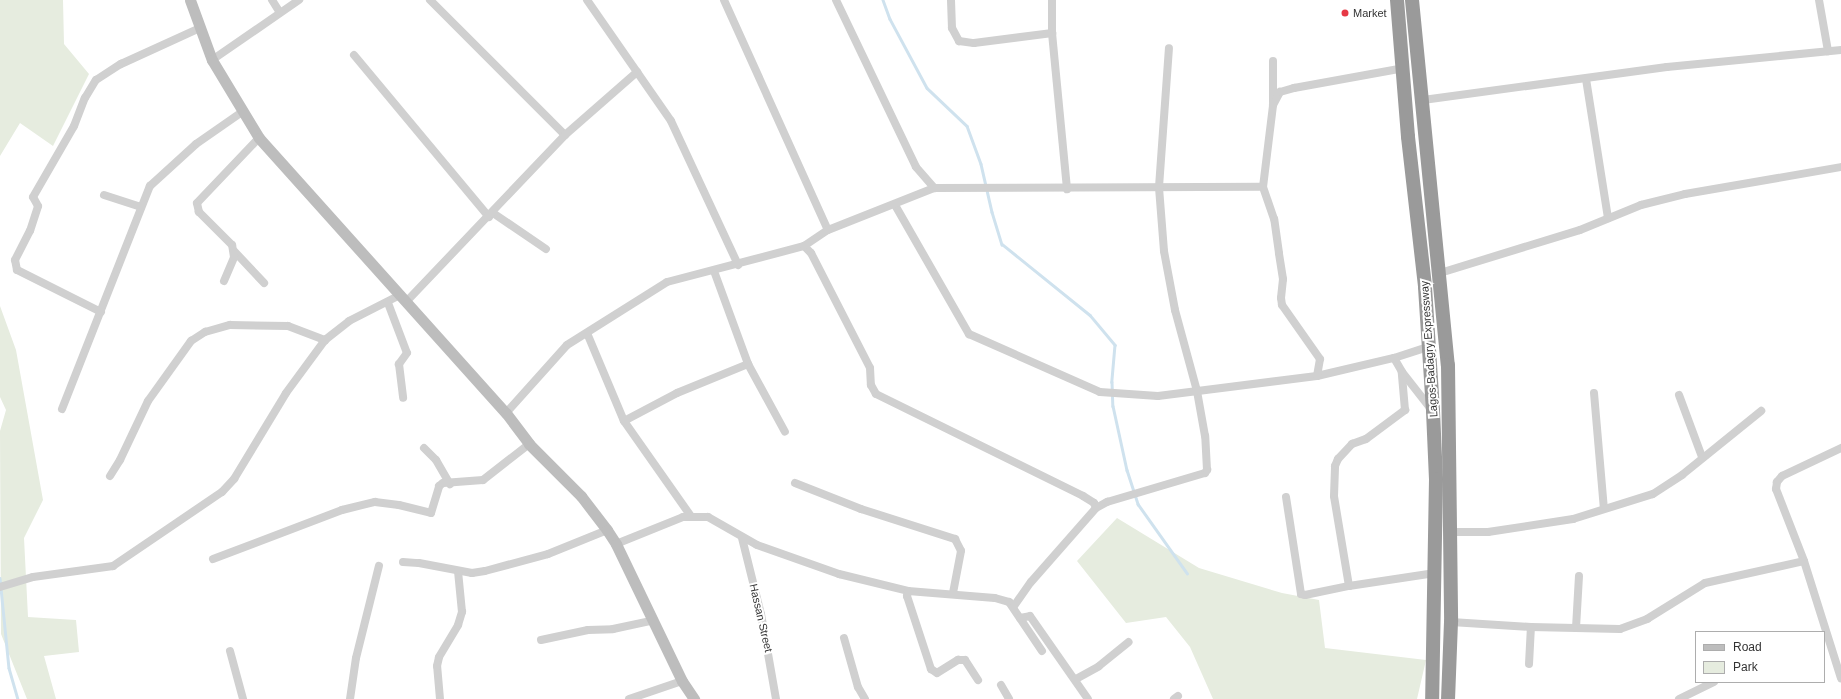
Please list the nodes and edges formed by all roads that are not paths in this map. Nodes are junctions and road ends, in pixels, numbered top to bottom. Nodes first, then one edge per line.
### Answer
1 (190, 0) edge
2 (272, 0) edge
3 (299, 0) edge
4 (430, 0) edge
5 (587, 0) edge
6 (724, 0) edge
7 (836, 0) edge
8 (951, 0) edge
9 (1052, 0) edge
10 (1397, 0) edge
11 (1412, 0) edge
12 (1819, 0) edge
13 (280, 13) junction
14 (200, 28) junction
15 (1052, 34) junction
16 (1169, 48) dead end
17 (1841, 50) edge
18 (1828, 51) junction
19 (354, 55) dead end
20 (212, 60) junction
21 (1273, 61) dead end
22 (1404, 68) junction
23 (637, 72) junction
24 (1586, 79) junction
25 (1423, 100) junction
26 (1273, 105) junction
27 (242, 112) junction
28 (1426, 132) junction
29 (565, 134) junction
30 (1408, 137) junction
31 (259, 138) junction
32 (1841, 167) edge
33 (1263, 187) junction
34 (934, 188) junction
35 (1159, 188) junction
36 (1067, 189) junction
37 (104, 195) dead end
38 (894, 205) junction
39 (141, 207) junction
40 (491, 215) junction
41 (1608, 218) junction
42 (828, 230) junction
43 (804, 246) junction
44 (546, 249) dead end
45 (234, 251) junction
46 (738, 265) junction
47 (714, 271) junction
48 (1440, 273) junction
49 (224, 281) dead end
50 (264, 283) dead end
51 (402, 299) junction
52 (388, 303) junction
53 (101, 312) junction
54 (587, 333) junction
55 (325, 340) junction
56 (1428, 347) junction
57 (1394, 358) junction
58 (748, 364) junction
59 (1402, 372) junction
60 (1317, 376) junction
61 (1198, 391) junction
62 (1594, 393) dead end
63 (1679, 395) dead end
64 (404, 398) dead end
65 (62, 408) dead end
66 (1761, 410) dead end
67 (1433, 411) junction
68 (506, 413) junction
69 (624, 421) junction
70 (785, 432) dead end
71 (529, 444) junction
72 (424, 448) dead end
73 (1841, 448) edge
74 (1702, 457) junction
75 (110, 476) dead end
76 (795, 483) dead end
77 (450, 484) junction
78 (1286, 497) dead end
79 (1096, 508) junction
80 (1604, 509) junction
81 (690, 515) junction
82 (607, 530) junction
83 (1451, 532) junction
84 (742, 538) junction
85 (616, 544) junction
86 (213, 559) dead end
87 (1804, 560) junction
88 (403, 562) dead end
89 (379, 566) dead end
90 (458, 571) junction
91 (1435, 573) junction
92 (1579, 576) dead end
93 (1349, 586) junction
94 (2, 587) edge
95 (908, 591) junction
96 (953, 594) junction
97 (1014, 606) junction
98 (1020, 618) junction
99 (652, 621) junction
100 (1451, 622) junction
101 (1531, 627) junction
102 (1576, 628) junction
103 (844, 638) dead end
104 (541, 640) dead end
105 (1129, 642) dead end
106 (230, 651) dead end
107 (1042, 651) dead end
108 (1839, 663) edge
109 (1529, 664) dead end
110 (1841, 678) edge
111 (1076, 679) junction
112 (978, 680) dead end
113 (682, 682) junction
114 (1712, 683) edge
115 (1001, 685) dead end
116 (243, 699) edge
117 (350, 699) edge
118 (440, 699) edge
119 (629, 699) edge
120 (694, 699) edge
121 (776, 699) edge
122 (865, 699) edge
123 (1009, 699) edge
124 (1088, 699) edge
125 (1432, 699) edge
126 (1448, 699) edge
127 (1679, 699) edge

1 - 14 street
2 - 13 street
3 - 13 street
4 - 29 street
5 - 23 street
6 - 42 street
7 - 34 street
8 - 15 street
9 - 15 street
10 - 22 highway, Lagos-Badagry Expressway
11 - 25 highway, Lagos-Badagry Expressway
12 - 18 street
13 - 20 street
14 - 20 street
14 - 53 street
15 - 36 street
16 - 35 street
17 - 18 street
18 - 24 street
19 - 40 street
20 - 27 street
21 - 26 street
22 - 26 street
22 - 30 highway, Lagos-Badagry Expressway
23 - 29 street
23 - 46 street
24 - 25 street
24 - 41 street
25 - 28 highway, Lagos-Badagry Expressway
26 - 33 street
27 - 31 street
27 - 39 street
28 - 30 highway
28 - 48 highway, Lagos-Badagry Expressway
29 - 40 street
30 - 56 highway, Lagos-Badagry Expressway
31 - 45 street
31 - 51 street
32 - 41 street
33 - 35 street
33 - 60 street
34 - 36 street
34 - 38 street
35 - 36 street
35 - 61 street
37 - 39 street
38 - 42 street
38 - 61 street
39 - 53 street
40 - 44 street
40 - 51 street
41 - 48 street
42 - 43 street
43 - 46 street
43 - 79 street
45 - 49 street
45 - 50 street
46 - 47 street
47 - 54 street
47 - 58 street
48 - 83 highway, Lagos-Badagry Expressway
51 - 52 street
51 - 68 street
52 - 55 street
52 - 64 street
53 - 65 street
54 - 68 street
54 - 69 street
55 - 75 street
55 - 94 street
56 - 57 street
56 - 67 highway, Lagos-Badagry Expressway
57 - 59 street
57 - 60 street
58 - 69 street
58 - 70 street
59 - 67 street
59 - 93 street
60 - 61 street
61 - 79 street
62 - 80 street
63 - 74 street
66 - 74 street
67 - 91 highway, Lagos-Badagry Expressway
68 - 71 street
69 - 81 street
71 - 77 street
71 - 82 street
72 - 77 street
73 - 87 street
74 - 80 street
76 - 96 street
77 - 86 street
78 - 93 street
79 - 97 street
80 - 83 street
81 - 84 street
81 - 85 street
82 - 85 street
82 - 90 street
83 - 100 highway, Lagos-Badagry Expressway
84 - 95 street
84 - 121 street, Hassan Street
85 - 99 street
87 - 102 street
87 - 108 street
88 - 90 street
89 - 117 street
90 - 118 street
91 - 93 street
91 - 125 highway, Lagos-Badagry Expressway
92 - 102 street
95 - 96 street
95 - 112 street
96 - 97 street
97 - 98 street
98 - 107 street
98 - 111 street
99 - 104 street
99 - 113 street
100 - 101 street
100 - 126 highway, Lagos-Badagry Expressway
101 - 102 street
101 - 109 street
103 - 122 street
105 - 111 street
106 - 116 street
108 - 110 street
111 - 124 street
113 - 119 street
113 - 120 street
114 - 127 street
115 - 123 street

